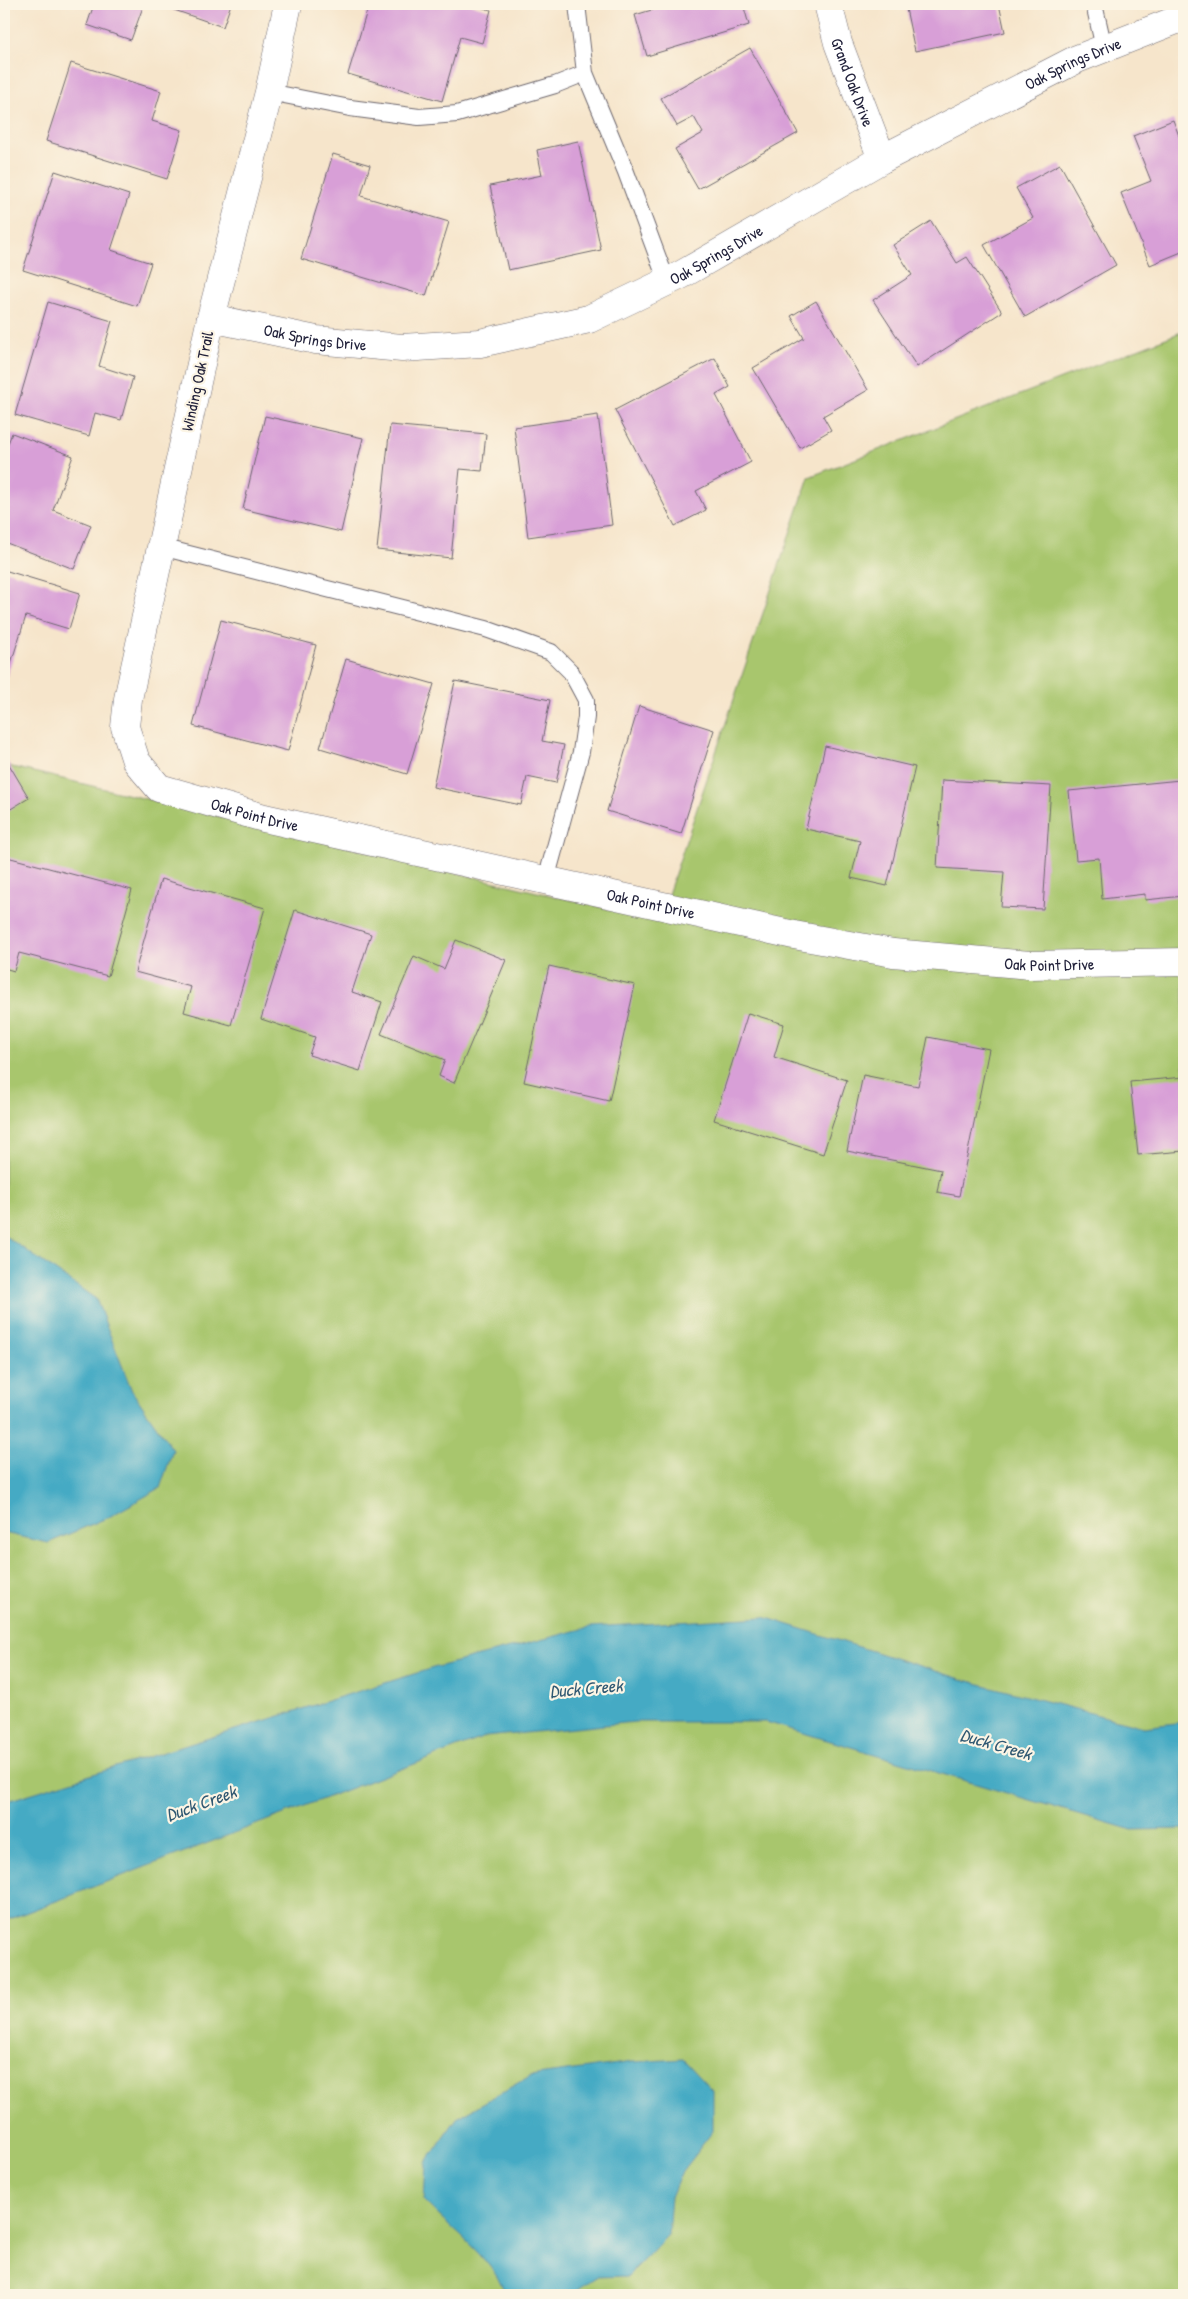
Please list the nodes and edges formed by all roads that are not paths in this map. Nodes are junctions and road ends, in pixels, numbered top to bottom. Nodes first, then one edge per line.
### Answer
1 (288, 4) edge
2 (577, 4) edge
3 (828, 4) edge
4 (1094, 4) edge
5 (1184, 17) edge
6 (1104, 48) junction
7 (585, 73) junction
8 (269, 92) junction
9 (882, 159) junction
10 (667, 282) junction
11 (211, 318) junction
12 (161, 547) junction
13 (136, 761) joint
14 (546, 880) junction
15 (1184, 962) edge

1 - 8 street, Winding Oak Trail
2 - 7 lane
3 - 9 street, Grand Oak Drive
4 - 6 lane
5 - 6 street, Oak Springs Drive
6 - 9 street, Oak Springs Drive
7 - 8 lane
7 - 10 lane
8 - 11 street, Winding Oak Trail
9 - 10 street, Oak Springs Drive
10 - 11 street, Oak Springs Drive
11 - 12 street, Winding Oak Trail
12 - 13 street, Winding Oak Trail
12 - 14 lane
13 - 14 street, Oak Point Drive
14 - 15 street, Oak Point Drive

